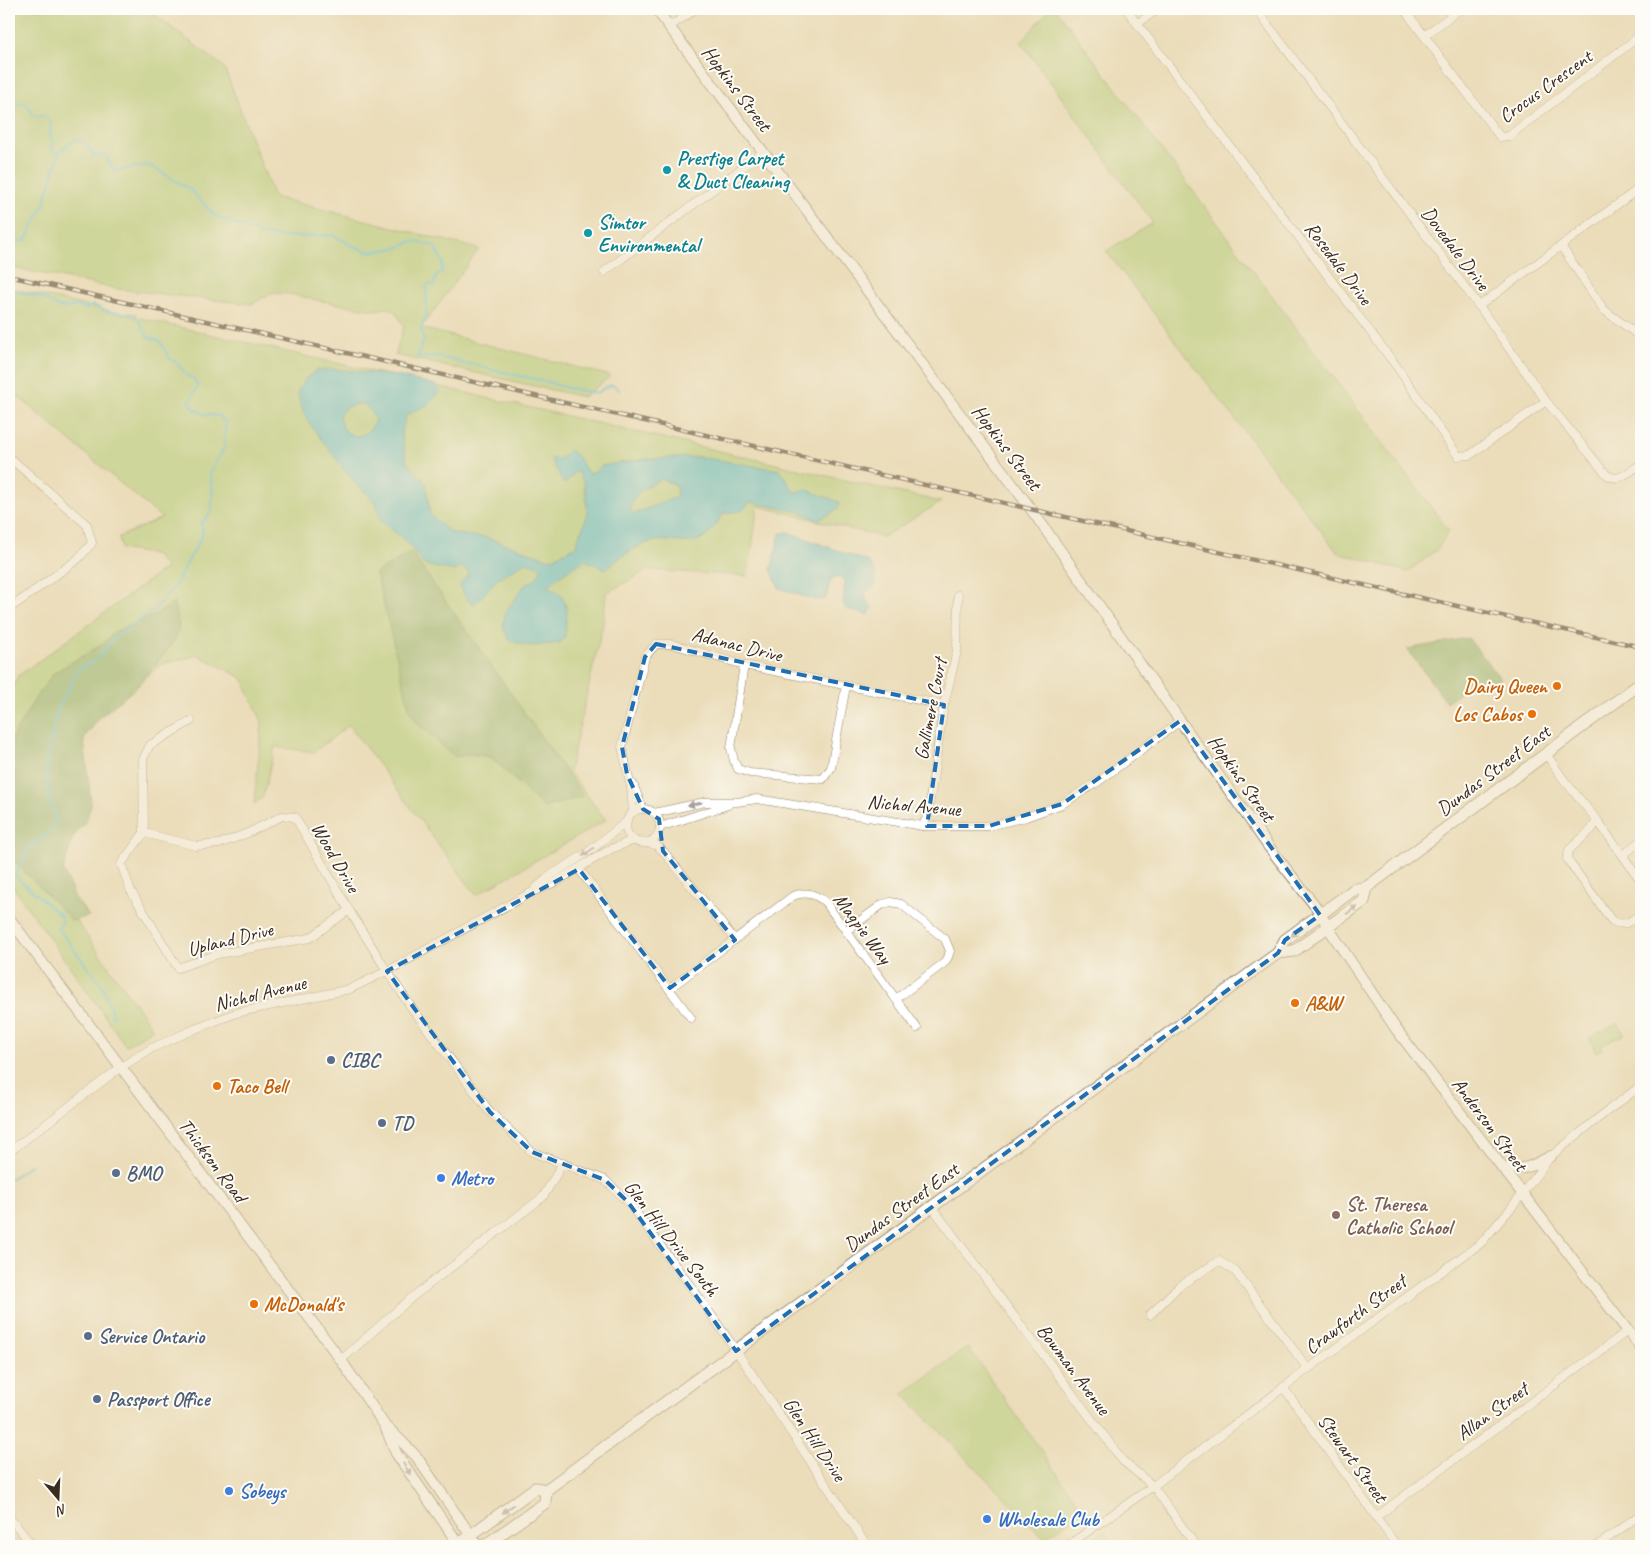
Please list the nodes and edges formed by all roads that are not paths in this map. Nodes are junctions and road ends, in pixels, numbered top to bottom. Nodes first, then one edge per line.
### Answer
1 (656, 9) edge
2 (696, 9) edge
3 (1126, 9) edge
4 (1158, 9) edge
5 (1256, 9) edge
6 (1404, 9) edge
7 (1460, 9) edge
8 (1137, 24) junction
9 (669, 27) junction
10 (1641, 35) edge
11 (1424, 36) junction
12 (763, 152) junction
13 (1641, 187) edge
14 (1561, 246) junction
15 (604, 272) dead end
16 (1479, 306) junction
17 (1641, 340) edge
18 (1546, 401) junction
19 (9, 457) edge
20 (1641, 464) edge
21 (958, 595) dead end
22 (9, 609) edge
23 (744, 665) junction
24 (1641, 684) edge
25 (846, 686) junction
26 (944, 705) junction
27 (191, 722) dead end
28 (1180, 722) junction
29 (1546, 754) junction
30 (627, 774) junction
31 (737, 802) junction
32 (643, 809) junction
33 (633, 812) junction
34 (654, 813) junction
35 (1597, 820) junction
36 (626, 822) junction
37 (923, 826) junction
38 (659, 830) junction
39 (144, 832) junction
40 (634, 840) junction
41 (1641, 841) edge
42 (644, 842) junction
43 (663, 851) junction
44 (1623, 855) junction
45 (579, 869) junction
46 (1641, 881) edge
47 (1367, 888) junction
48 (534, 890) junction
49 (348, 910) junction
50 (1320, 914) junction
51 (1641, 914) edge
52 (10, 922) edge
53 (1328, 927) junction
54 (846, 931) junction
55 (736, 940) junction
56 (1278, 953) junction
57 (387, 971) junction
58 (670, 988) junction
59 (896, 999) junction
60 (691, 1018) dead end
61 (917, 1028) dead end
62 (121, 1066) junction
63 (1641, 1086) edge
64 (9, 1152) edge
65 (1551, 1156) junction
66 (563, 1163) junction
67 (1502, 1168) junction
68 (1521, 1194) junction
69 (932, 1207) junction
70 (1150, 1315) dead end
71 (1628, 1330) junction
72 (1641, 1348) edge
73 (736, 1350) junction
74 (341, 1360) junction
75 (1308, 1369) junction
76 (1283, 1387) junction
77 (385, 1426) junction
78 (1153, 1486) junction
79 (546, 1490) junction
80 (1641, 1514) edge
81 (1376, 1517) junction
82 (9, 1518) edge
83 (472, 1536) junction
84 (33, 1546) edge
85 (459, 1546) edge
86 (478, 1546) edge
87 (484, 1546) edge
88 (867, 1546) edge
89 (1067, 1546) edge
90 (1196, 1546) edge
91 (1397, 1546) edge
92 (1597, 1546) edge

1 - 9 main road, Hopkins Street
2 - 9 street
3 - 8 street, Rosedale Drive
4 - 8 street
5 - 16 street, Dovedale Drive
6 - 11 street, Crocus Crescent
7 - 11 street
8 - 18 street, Rosedale Drive
9 - 12 main road, Hopkins Street
10 - 11 street, Crocus Crescent
12 - 15 street
12 - 28 main road, Hopkins Street
13 - 14 street
14 - 16 street
14 - 17 street
16 - 18 street, Dovedale Drive
18 - 20 street, Dovedale Drive
19 - 22 street
21 - 26 street, Gallimere Court
23 - 25 street, Adanac Drive
23 - 25 street
23 - 30 street, Adanac Drive
24 - 29 main road, Dundas Street East
25 - 26 street, Adanac Drive
26 - 37 street, Gallimere Court
27 - 39 street
28 - 37 street, Nichol Avenue
28 - 50 main road, Hopkins Street
29 - 35 street
29 - 47 main road, Dundas Street East
30 - 32 street, Adanac Drive
30 - 33 street, Adanac Drive
31 -> 34 street, Nichol Avenue
31 - 37 street, Nichol Avenue
31 - 38 street, Nichol Avenue
32 - 33 street
32 - 34 street
33 - 36 street
34 - 38 street
35 - 44 street
35 - 51 street
36 - 40 street
36 -> 48 street, Nichol Avenue
38 - 42 street
38 - 43 street
39 - 49 street, Wood Drive
39 - 49 street, Upland Drive
40 - 42 street
40 - 45 street, Nichol Avenue
41 - 44 street
42 - 43 street
43 - 55 street
44 - 46 street
45 - 48 street, Nichol Avenue
45 - 58 street
47 - 50 main road, Dundas Street East
53 -> 47 main road, Dundas Street East
48 - 57 street, Nichol Avenue
49 - 57 street, Wood Drive
50 - 53 main road, Anderson Street
50 -> 56 main road, Dundas Street East
52 - 62 main road, Thickson Road
53 - 56 main road, Dundas Street East
53 - 67 main road, Anderson Street
54 - 55 street, Magpie Way
54 - 59 street, Magpie Way
54 - 59 street
55 - 58 street, Magpie Way
56 - 69 main road, Dundas Street East
57 - 62 street, Nichol Avenue
57 - 66 street, Glen Hill Drive South
58 - 60 street
59 - 61 street, Magpie Way
62 - 64 street, Nichol Avenue
62 - 74 main road, Thickson Road
63 - 65 street, Crawforth Street
65 - 67 main road
65 - 68 street, Crawforth Street
66 - 73 street, Glen Hill Drive South
66 - 74 street
67 - 68 main road, Anderson Street
68 - 71 main road, Anderson Street
68 - 75 street, Crawforth Street
69 - 73 main road, Dundas Street East
69 - 78 street, Bowman Avenue
70 - 75 street
71 - 72 main road, Anderson Street
71 - 81 street, Allan Street
73 - 79 main road, Dundas Street East
73 - 88 street, Glen Hill Drive
74 - 77 main road, Thickson Road
75 - 76 street, Crawforth Street
76 - 78 street, Crawforth Street
76 - 81 street, Stewart Street
77 - 83 main road, Thickson Road
77 -> 85 main road, Thickson Road
78 - 89 street, Crawforth Street
78 - 90 street, Bowman Avenue
79 -> 83 main road, Dundas Street East
79 - 87 main road, Dundas Street East
80 - 92 street
81 - 91 street, Stewart Street
82 - 84 street
83 - 85 main road, Dundas Street East
83 - 86 main road, Thickson Road

